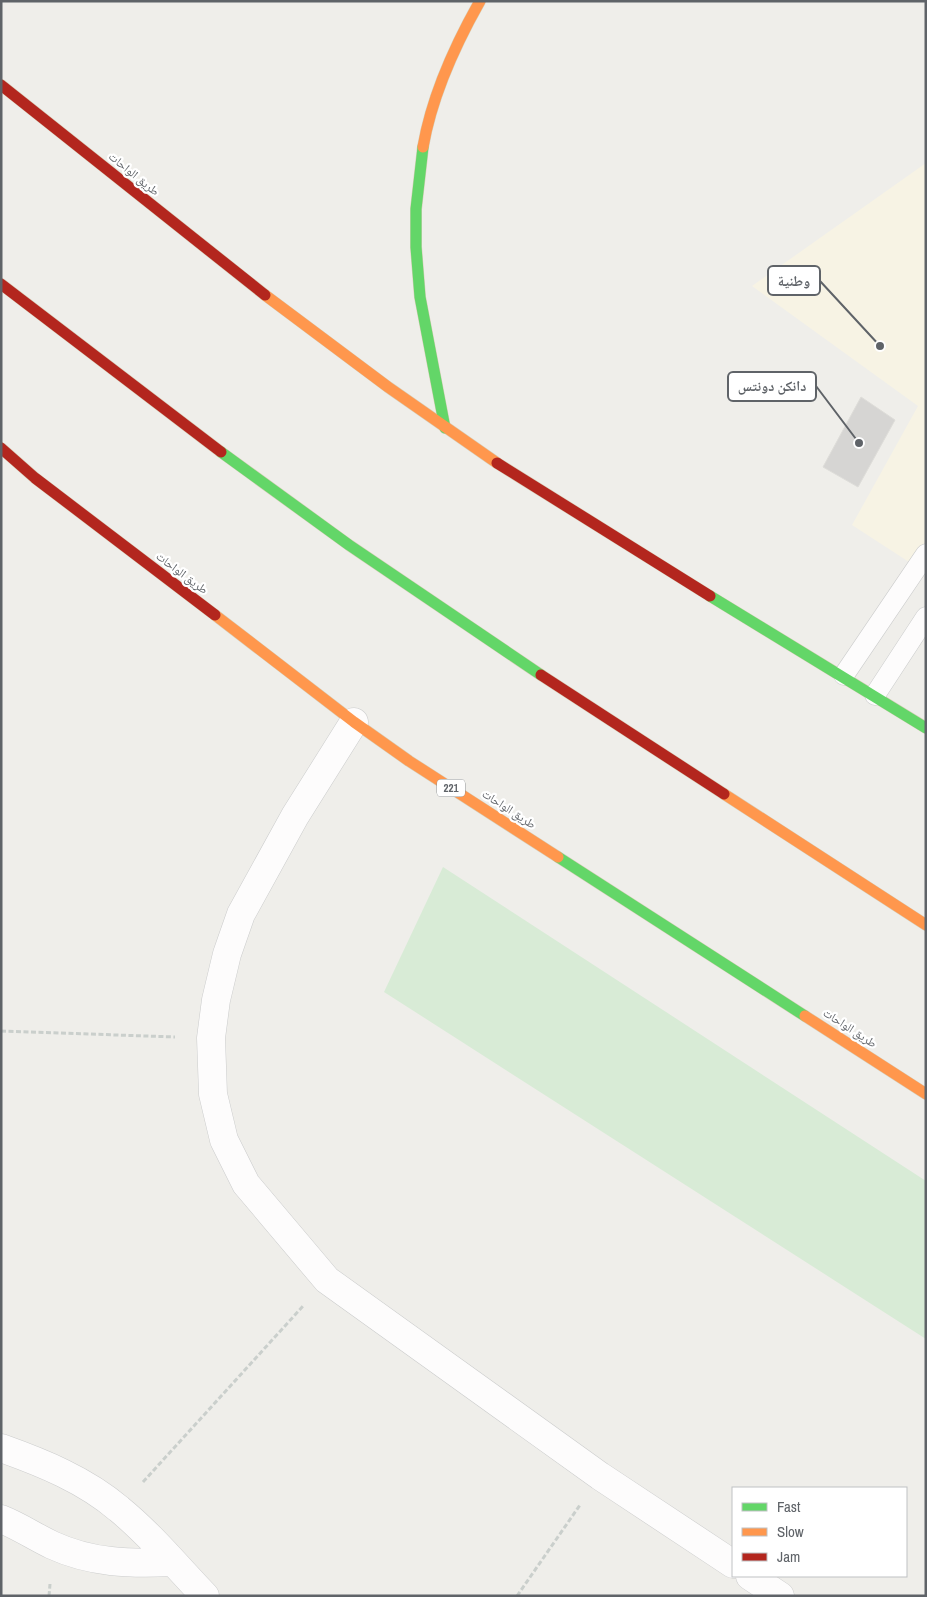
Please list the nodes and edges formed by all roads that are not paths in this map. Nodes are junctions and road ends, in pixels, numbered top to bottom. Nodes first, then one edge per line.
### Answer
1 (480, 1) edge
2 (1, 85) edge
3 (1, 284) edge
4 (445, 428) junction
5 (1, 448) edge
6 (926, 554) edge
7 (926, 617) edge
8 (844, 676) junction
9 (874, 695) junction
10 (354, 722) junction
11 (926, 728) edge
12 (926, 925) edge
13 (926, 1094) edge
14 (1, 1448) edge
15 (1, 1519) edge
16 (172, 1562) junction
17 (732, 1563) edge
18 (752, 1577) edge
19 (205, 1596) edge
20 (780, 1596) edge

1 - 4 main road
2 - 4 main road, طريق الواحات
3 - 12 main road
4 - 8 main road, طريق الواحات
5 - 10 main road, طريق الواحات / 221
6 - 8 lane
7 - 9 lane
8 - 9 main road, طريق الواحات
9 - 11 main road, طريق الواحات
10 - 13 main road, طريق الواحات / 221
10 - 17 street
14 - 16 street
15 - 16 street
16 - 19 street
18 - 20 street

